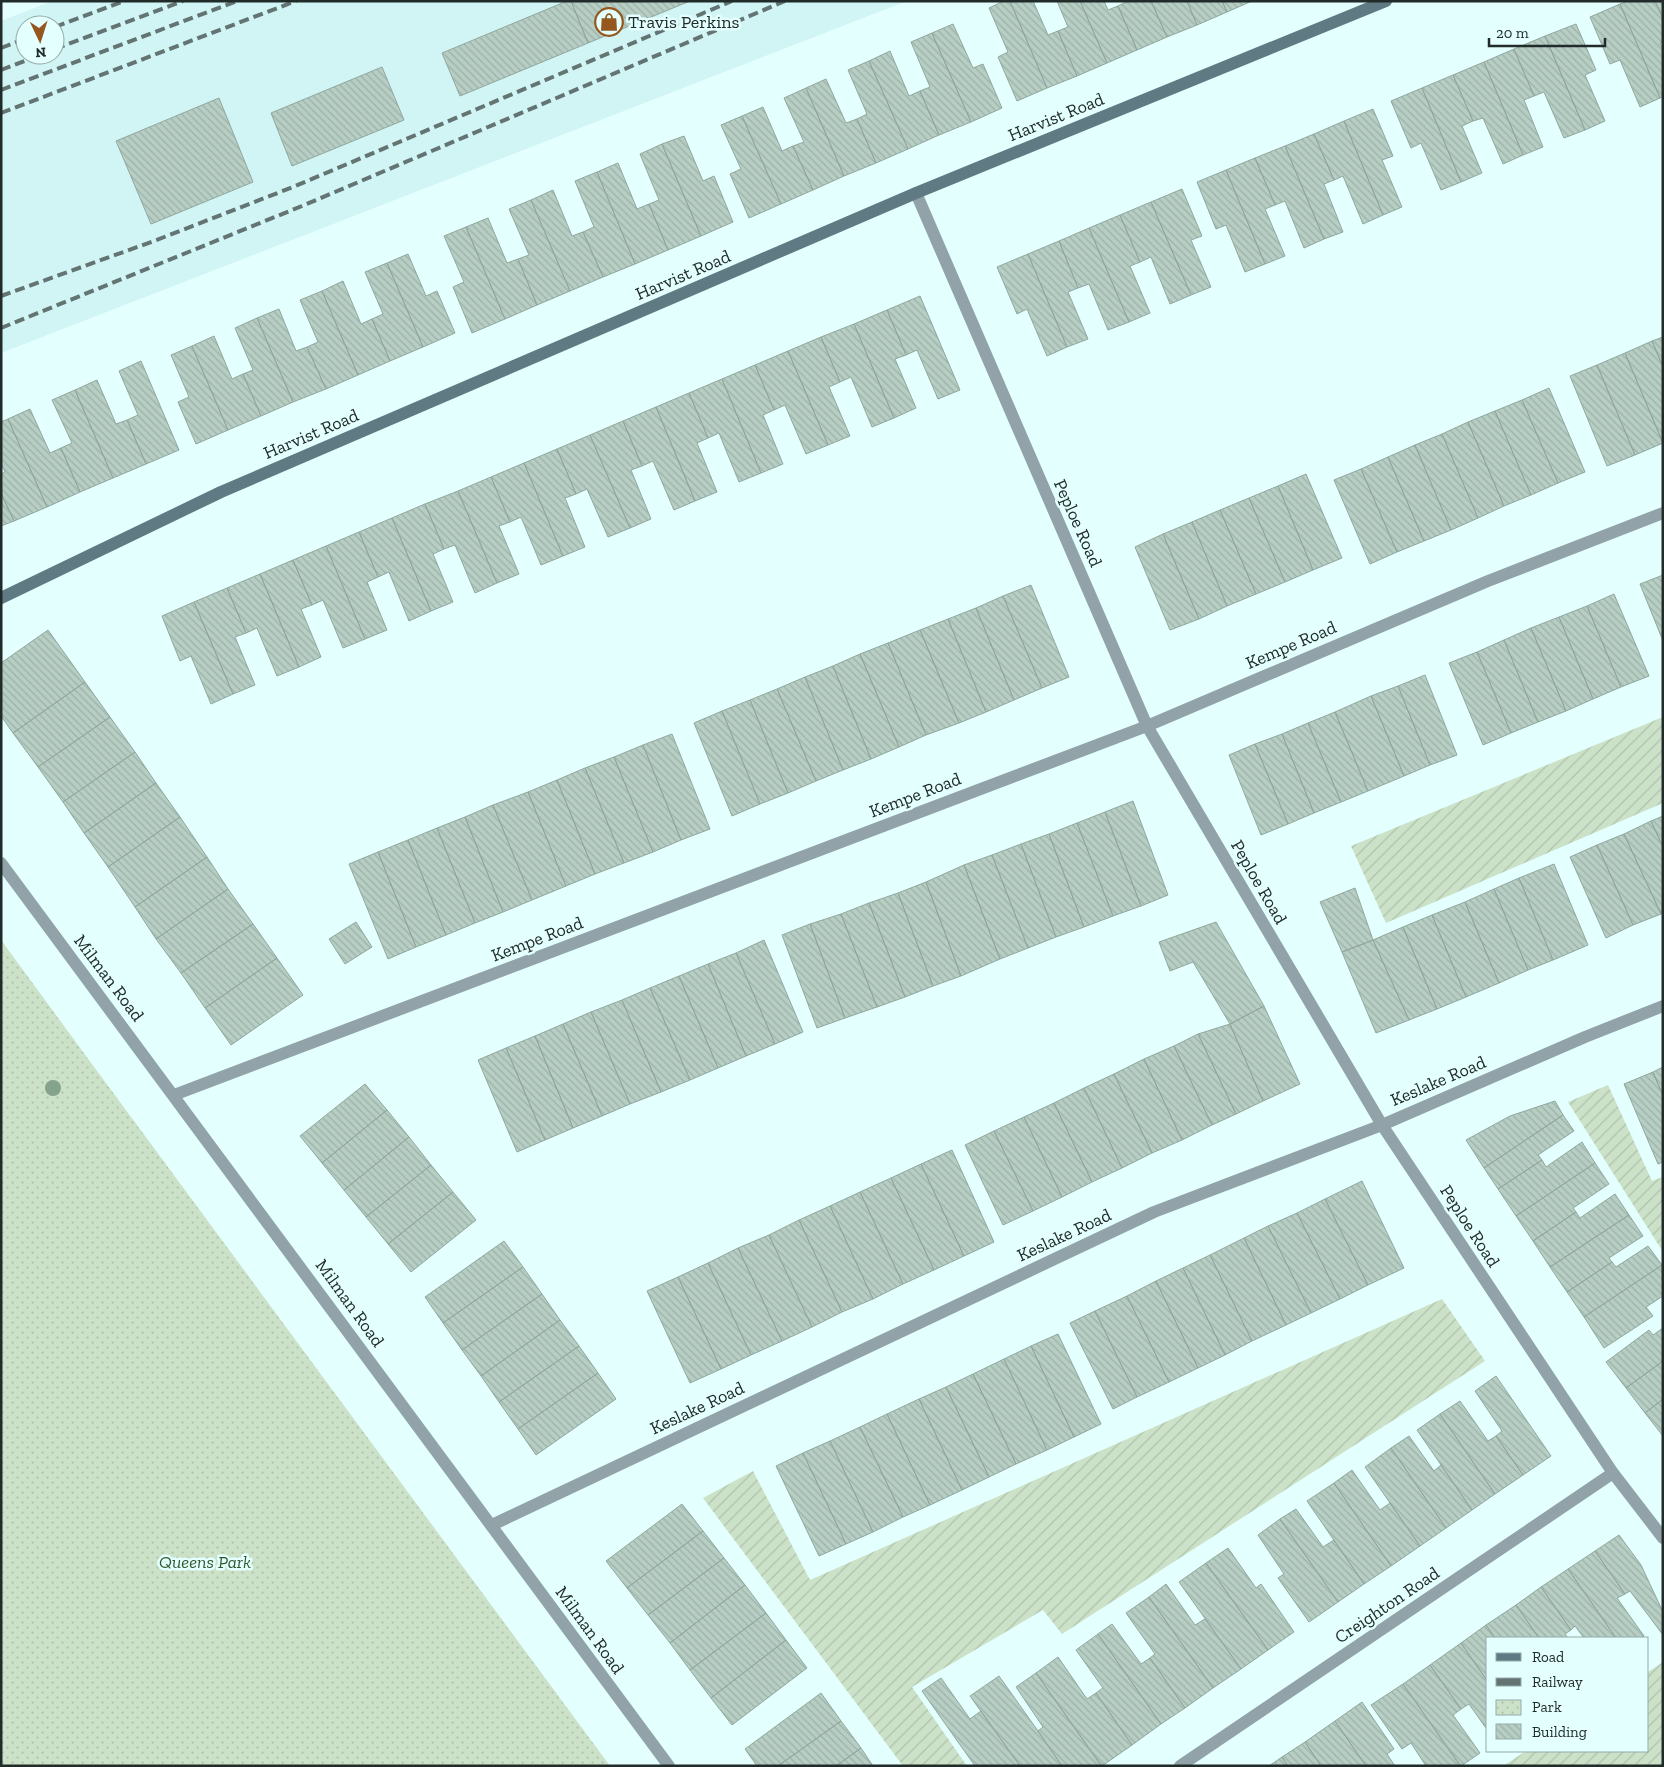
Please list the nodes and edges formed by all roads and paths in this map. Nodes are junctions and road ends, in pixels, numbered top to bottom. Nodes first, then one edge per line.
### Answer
1 (1386, 1) edge
2 (916, 193) junction
3 (1663, 513) edge
4 (1, 598) edge
5 (1147, 726) junction
6 (1, 863) edge
7 (1663, 1006) edge
8 (174, 1095) junction
9 (1382, 1125) junction
10 (1613, 1474) junction
11 (492, 1525) junction
12 (1663, 1538) edge
13 (668, 1766) edge
14 (1180, 1766) edge

1 - 2 main road, Harvist Road
2 - 4 main road, Harvist Road
2 - 5 street, Peploe Road
3 - 5 street, Kempe Road
5 - 8 street, Kempe Road
5 - 9 street, Peploe Road
6 - 8 street, Milman Road
7 - 9 street, Keslake Road
8 - 11 street, Milman Road
9 - 10 street, Peploe Road
9 - 11 street, Keslake Road
10 - 12 street, Peploe Road
10 - 14 street, Creighton Road
11 - 13 street, Milman Road

